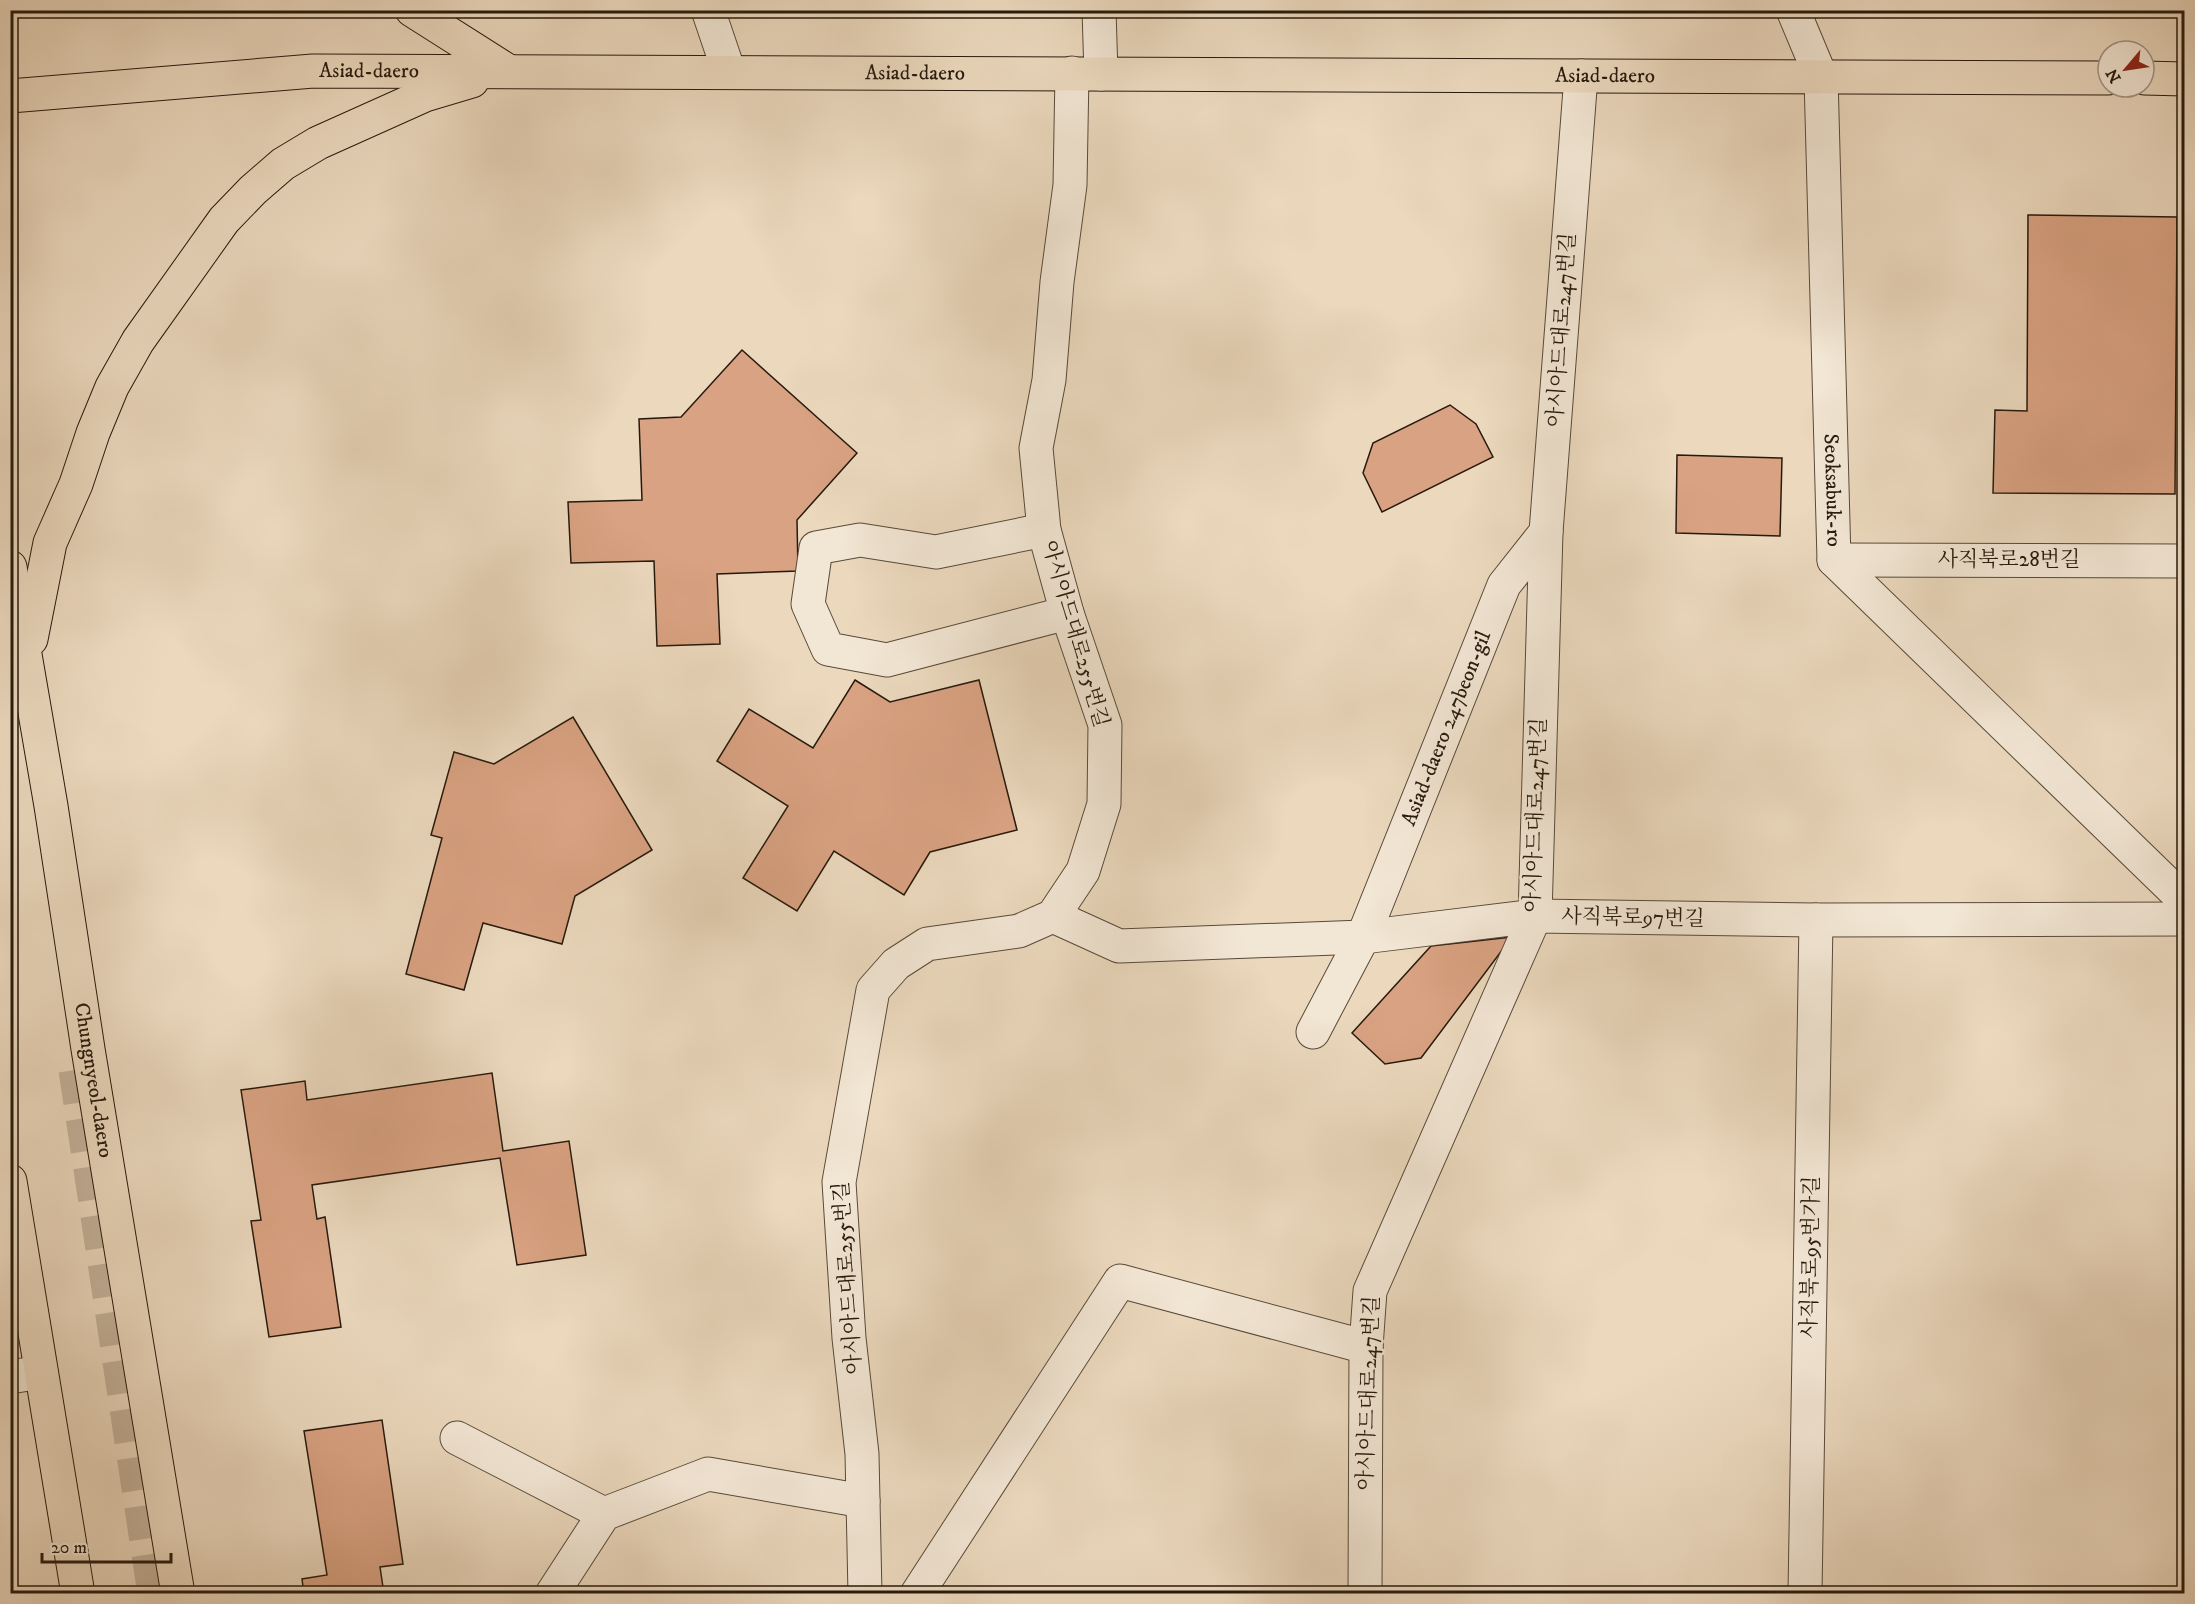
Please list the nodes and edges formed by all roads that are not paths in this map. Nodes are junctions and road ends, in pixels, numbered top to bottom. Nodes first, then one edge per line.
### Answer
1 (412, 10) edge
2 (708, 10) edge
3 (1099, 10) edge
4 (1793, 10) edge
5 (508, 71) junction
6 (729, 72) junction
7 (1086, 74) junction
8 (1581, 76) junction
9 (1821, 77) junction
10 (2096, 78) edge
11 (2156, 78) edge
12 (2184, 79) edge
13 (10, 96) edge
14 (1044, 530) junction
15 (1546, 532) junction
16 (1834, 560) junction
17 (2184, 561) edge
18 (10, 567) edge
19 (1067, 613) junction
20 (27, 657) junction
21 (2184, 900) edge
22 (1053, 916) junction
23 (1535, 916) junction
24 (2184, 919) edge
25 (1816, 920) junction
26 (1364, 937) junction
27 (1313, 1032) dead end
28 (10, 1181) edge
29 (1366, 1347) junction
30 (26, 1375) edge
31 (457, 1438) dead end
32 (863, 1501) junction
33 (604, 1514) junction
34 (78, 1593) edge
35 (178, 1593) edge
36 (552, 1593) edge
37 (865, 1593) edge
38 (917, 1593) edge
39 (1365, 1593) edge
40 (1805, 1593) edge

1 - 5 main road
2 - 6 street
3 - 7 street
4 - 9 street
5 - 6 main road, Asiad-daero
5 - 13 main road, Asiad-daero
5 - 20 main road
6 - 7 main road, Asiad-daero
7 - 8 main road, Asiad-daero
7 - 14 street, 아시아드대로255번길
8 - 9 main road, Asiad-daero
8 - 15 street, 아시아드대로247번길
9 - 10 main road, Asiad-daero
9 - 16 street, Seoksabuk-ro
11 - 12 main road
14 - 19 street, 아시아드대로255번길
14 - 19 street
15 - 23 street, 아시아드대로247번길
15 - 26 street, Asiad-daero 247beon-gil
16 - 17 street, 사직북로28번길
16 - 21 street, Seoksabuk-ro
18 - 20 main road, Chungnyeol-daero
19 - 22 street, 아시아드대로255번길
20 - 35 main road, Chungnyeol-daero
22 - 26 street, 사직북로97번길
22 - 32 street, 아시아드대로255번길
23 - 25 street, 사직북로97번길
23 - 26 street, 사직북로97번길
23 - 29 street, 아시아드대로247번길
24 - 25 street, 사직북로97번길
25 - 40 street, 사직북로95번가길
26 - 27 street, Asiad-daero 247beon-gil
28 - 30 main road
29 - 38 street
29 - 39 street, 아시아드대로247번길
30 - 34 main road
31 - 33 street
32 - 33 street
32 - 37 street, 아시아드대로255번길
33 - 36 street

